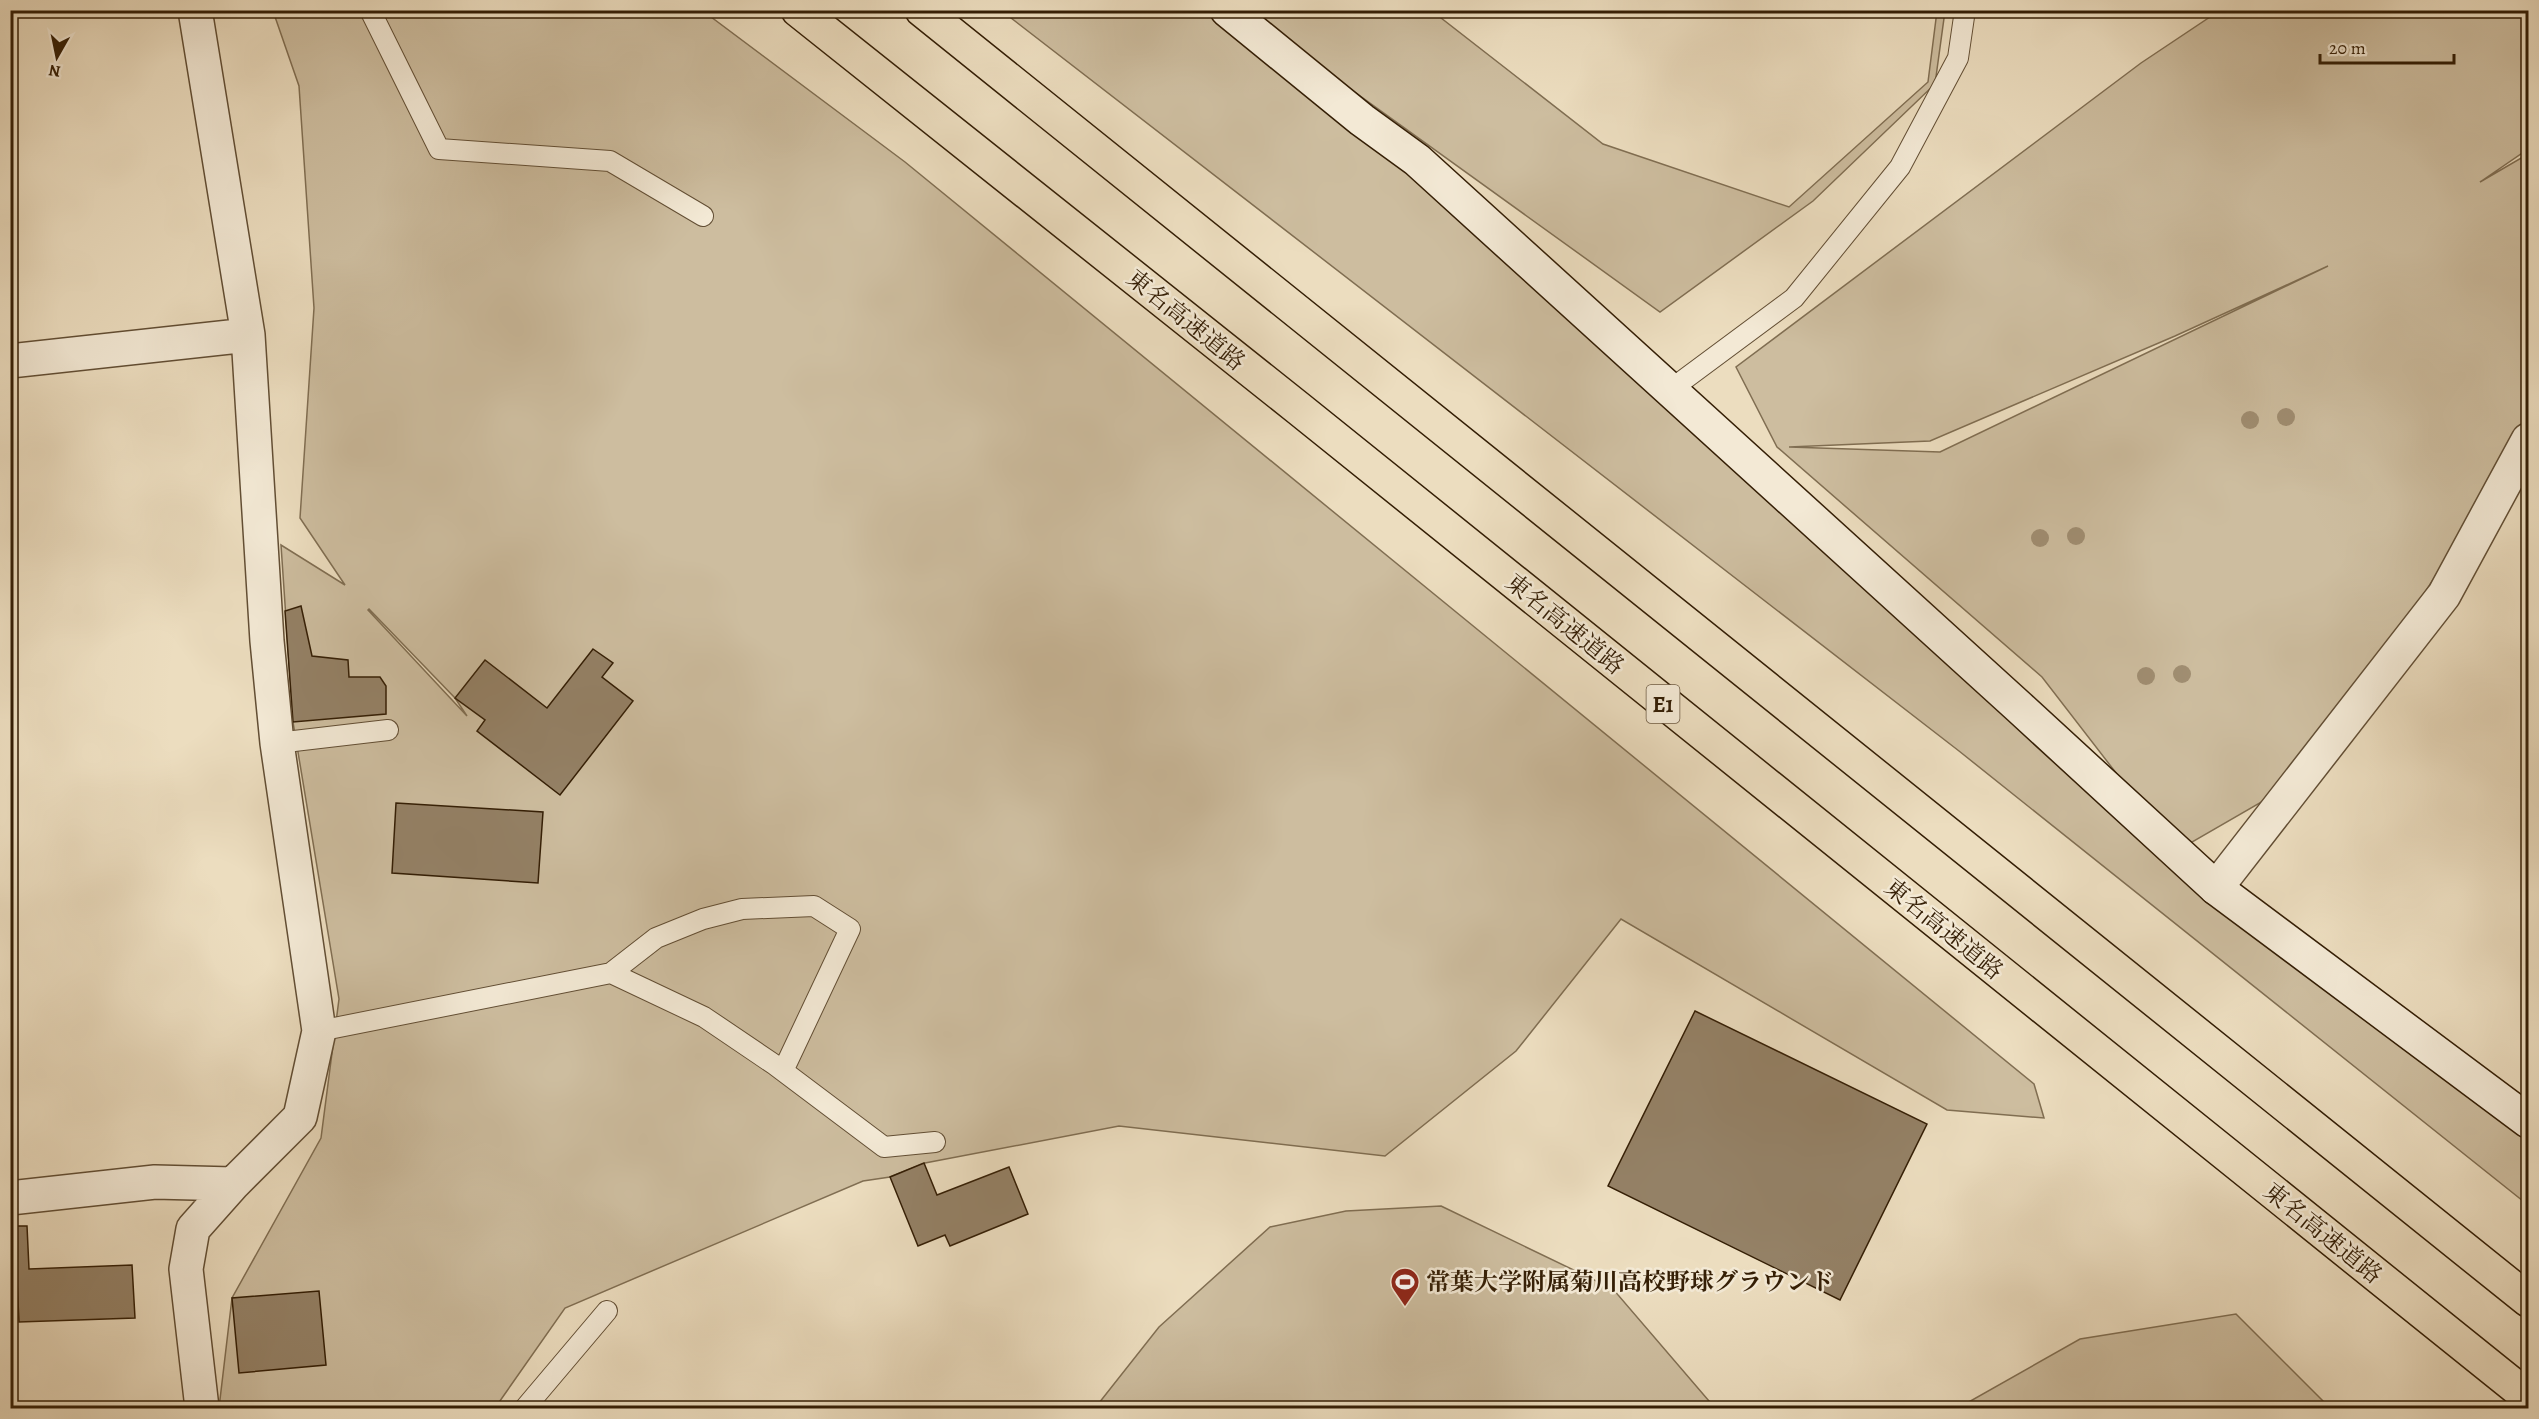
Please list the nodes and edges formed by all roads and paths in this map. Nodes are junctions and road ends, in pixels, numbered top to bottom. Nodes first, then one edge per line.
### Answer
1 (195, 10) edge
2 (370, 10) edge
3 (798, 10) edge
4 (922, 10) edge
5 (1227, 10) edge
6 (1965, 10) edge
7 (703, 216) dead end
8 (248, 335) junction
9 (10, 361) edge
10 (1670, 390) junction
11 (2529, 440) edge
12 (388, 730) dead end
13 (277, 743) junction
14 (2216, 888) junction
15 (611, 972) junction
16 (320, 1031) junction
17 (783, 1071) junction
18 (2529, 1121) edge
19 (935, 1142) dead end
20 (233, 1184) junction
21 (10, 1198) edge
22 (2529, 1300) edge
23 (607, 1311) dead end
24 (2529, 1398) edge
25 (202, 1408) edge
26 (525, 1408) edge

1 - 8 street
2 - 7 lane
3 - 24 highway, 東名高速道路 / E1
4 - 22 highway
5 - 10 street
6 - 10 lane
8 - 9 street
8 - 13 street
10 - 14 street
11 - 14 street
12 - 13 lane
13 - 16 street
14 - 18 street
15 - 16 lane
15 - 17 lane
15 - 17 lane
16 - 20 street
17 - 19 lane
20 - 21 street
20 - 25 street
23 - 26 lane

